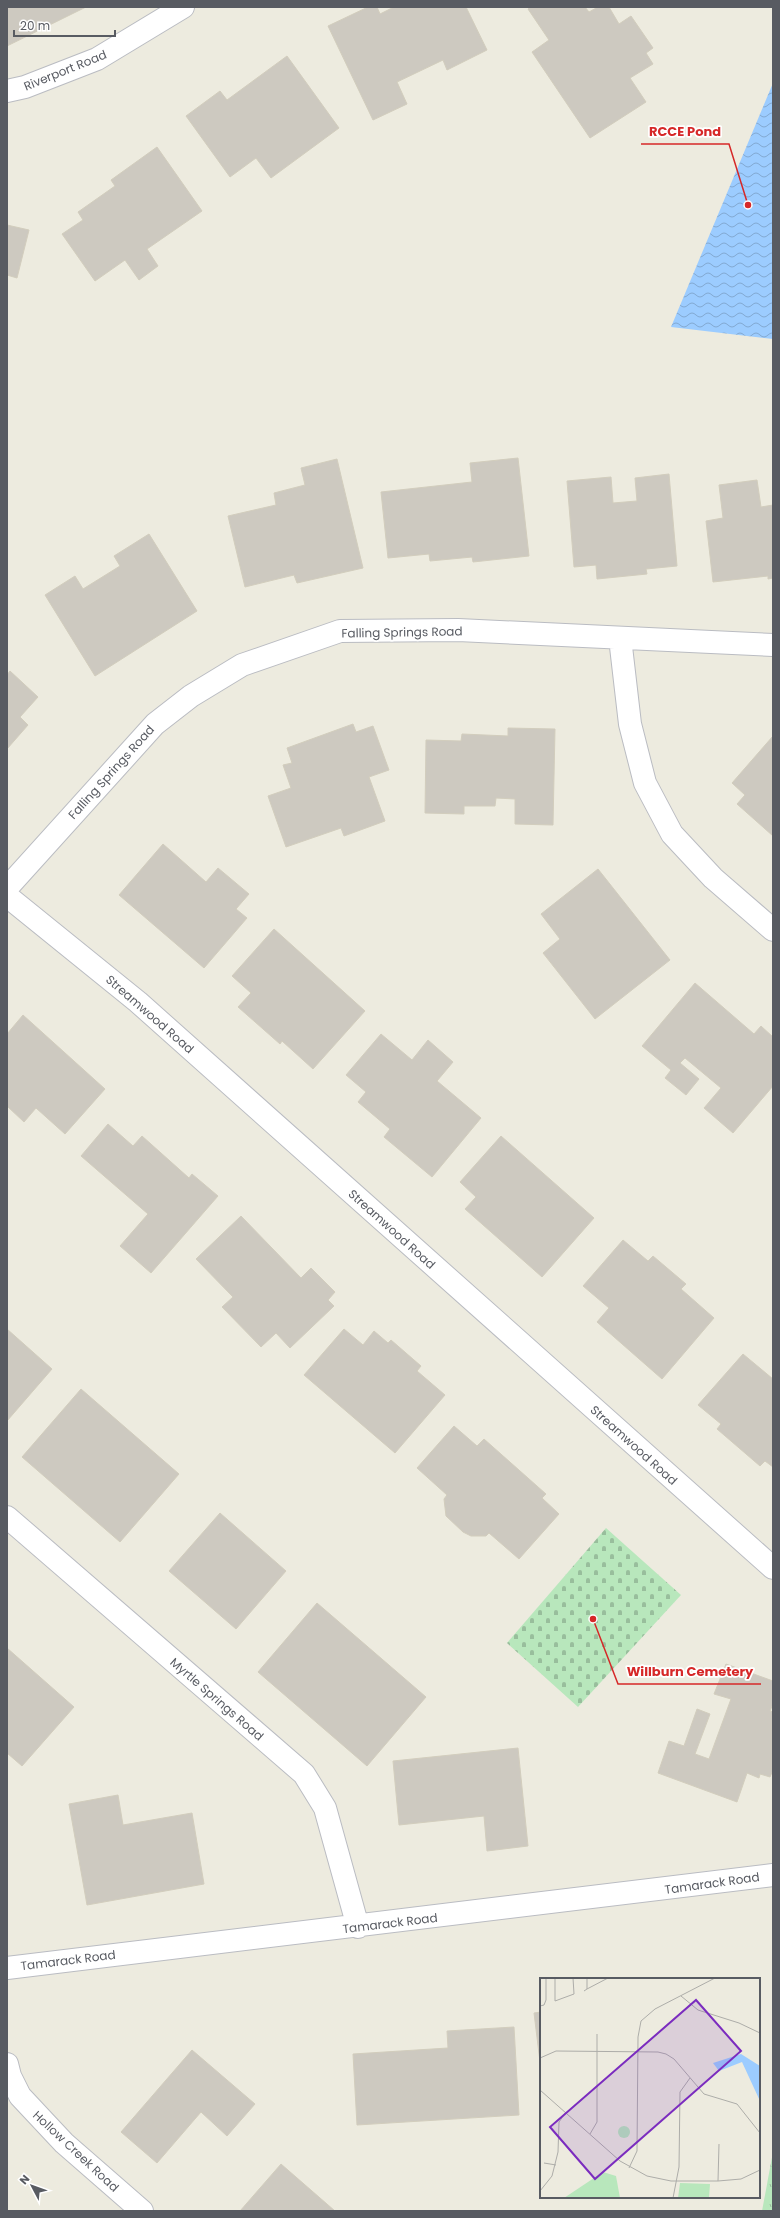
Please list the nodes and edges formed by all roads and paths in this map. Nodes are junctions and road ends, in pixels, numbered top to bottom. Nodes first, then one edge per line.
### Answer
1 (183, 7) edge
2 (7, 91) edge
3 (620, 638) junction
4 (773, 645) edge
5 (7, 888) edge
6 (7, 896) edge
7 (773, 930) edge
8 (7, 1517) edge
9 (773, 1568) edge
10 (773, 1875) edge
11 (358, 1927) junction
12 (7, 1968) edge
13 (7, 2064) edge
14 (142, 2211) edge

1 - 2 street, Riverport Road
3 - 4 street, Falling Springs Road
3 - 5 street, Falling Springs Road
3 - 7 street
6 - 9 street, Streamwood Road
8 - 11 street, Myrtle Springs Road
10 - 11 street, Tamarack Road
11 - 12 street, Tamarack Road
13 - 14 street, Hollow Creek Road

